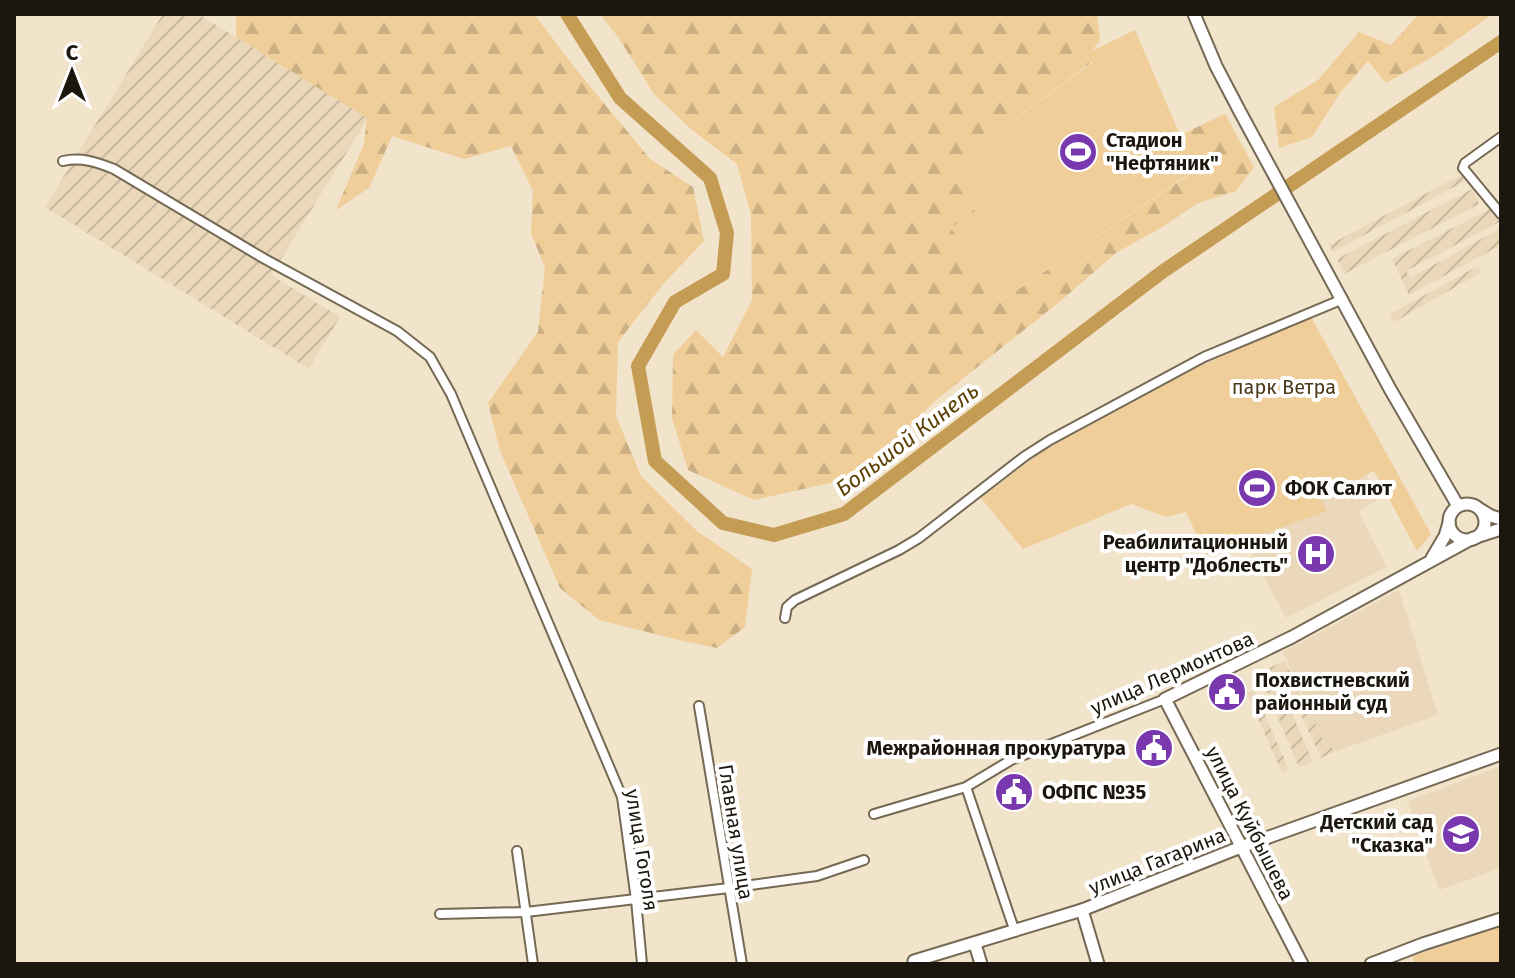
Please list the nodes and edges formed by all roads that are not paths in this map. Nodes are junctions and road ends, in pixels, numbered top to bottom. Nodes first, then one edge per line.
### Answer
1 (1194, 14) edge
2 (1501, 137) edge
3 (63, 161) dead end
4 (1501, 214) edge
5 (1343, 299) junction
6 (1458, 506) junction
7 (1481, 510) junction
8 (1501, 519) edge
9 (1449, 521) junction
10 (1501, 529) edge
11 (1476, 537) junction
12 (1430, 562) junction
13 (785, 618) dead end
14 (1165, 699) junction
15 (699, 706) dead end
16 (1501, 754) edge
17 (966, 787) junction
18 (874, 814) dead end
19 (1241, 847) junction
20 (517, 851) dead end
21 (864, 860) dead end
22 (729, 888) junction
23 (636, 900) junction
24 (1082, 910) junction
25 (526, 912) junction
26 (440, 914) dead end
27 (1501, 919) edge
28 (1015, 932) junction
29 (975, 944) junction
30 (914, 961) dead end
31 (533, 964) edge
32 (642, 964) edge
33 (742, 964) edge
34 (981, 964) edge
35 (1098, 964) edge
36 (1302, 964) edge
37 (1371, 964) edge

1 - 5 main road
2 - 4 street
3 - 23 street, улица Гоголя
5 - 6 main road
5 - 13 street
6 - 7 main road
6 - 9 main road
7 - 8 main road
7 - 11 main road
9 - 11 main road
9 - 12 main road
10 - 11 main road, улица Лермонтова
11 - 12 main road, улица Лермонтова
12 - 14 main road, улица Лермонтова
14 - 17 street, улица Лермонтова
14 - 19 main road, улица Куйбышева
15 - 22 street, Главная улица
16 - 19 main road, улица Гагарина
17 - 18 street, улица Лермонтова
17 - 28 street
19 - 24 main road, улица Гагарина
19 - 36 main road, улица Куйбышева
20 - 25 street
21 - 22 street
22 - 23 street
22 - 33 street, Главная улица
23 - 25 street
23 - 32 street, улица Гоголя
24 - 28 main road, улица Гагарина
24 - 35 main road
25 - 26 street
25 - 31 street
27 - 37 main road
28 - 29 main road, улица Гагарина
29 - 30 main road, улица Гагарина
29 - 34 main road

